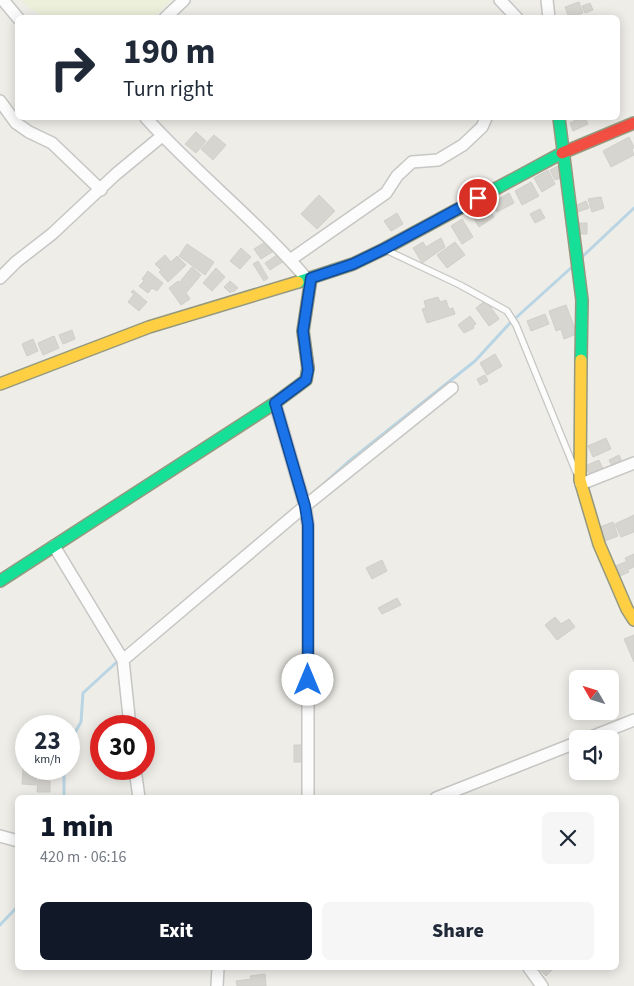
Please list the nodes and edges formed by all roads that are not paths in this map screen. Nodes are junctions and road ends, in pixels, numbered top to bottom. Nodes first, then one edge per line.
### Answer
1 (3, 0) edge
2 (184, 0) edge
3 (500, 0) edge
4 (549, 1) edge
5 (16, 15) edge
6 (168, 15) edge
7 (514, 15) edge
8 (549, 15) edge
9 (0, 101) edge
10 (148, 120) edge
11 (485, 120) edge
12 (559, 120) edge
13 (634, 123) edge
14 (162, 136) junction
15 (563, 152) junction
16 (101, 190) junction
17 (384, 249) junction
18 (290, 260) junction
19 (0, 278) edge
20 (309, 279) junction
21 (0, 384) edge
22 (452, 388) dead end
23 (275, 403) junction
24 (634, 463) edge
25 (581, 482) junction
26 (305, 506) junction
27 (54, 546) junction
28 (0, 581) edge
29 (634, 620) edge
30 (123, 660) junction
31 (129, 715) edge
32 (634, 720) edge
33 (609, 730) edge
34 (569, 746) edge
35 (137, 780) edge
36 (139, 795) edge
37 (308, 795) edge
38 (444, 795) edge
39 (0, 836) edge
40 (15, 840) edge
41 (218, 970) edge
42 (530, 970) edge
43 (217, 986) edge
44 (542, 986) edge

1 - 5 street
2 - 6 street
3 - 7 street
4 - 8 street
9 - 16 street
10 - 14 street
11 - 18 street
12 - 15 street
13 - 15 street
14 - 16 street
14 - 18 street
15 - 17 street
15 - 25 street
16 - 19 street
17 - 20 street
17 - 25 lane
18 - 20 street
20 - 21 street
20 - 23 street
22 - 26 street
23 - 26 street
23 - 27 street
24 - 25 street
25 - 29 street
26 - 30 street
26 - 37 street
27 - 28 street
27 - 30 street
30 - 31 street
32 - 33 street
34 - 38 street
35 - 36 street
39 - 40 street
41 - 43 street
42 - 44 street

